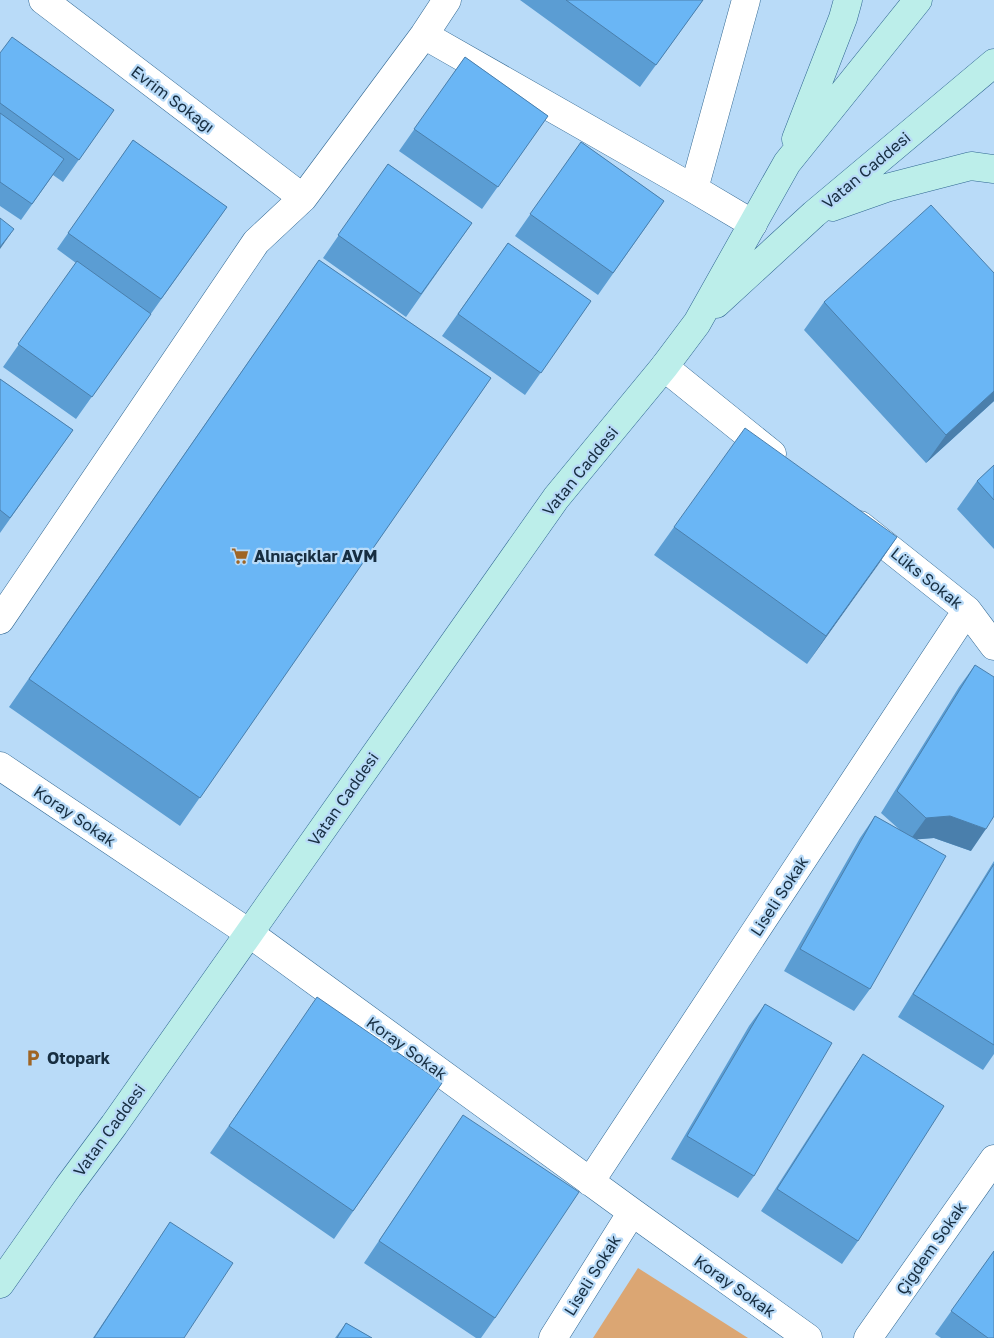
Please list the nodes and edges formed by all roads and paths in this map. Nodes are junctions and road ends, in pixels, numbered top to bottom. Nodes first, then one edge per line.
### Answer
1 (43, 0) edge
2 (447, 0) edge
3 (746, 0) edge
4 (848, 0) edge
5 (918, 0) edge
6 (424, 34) junction
7 (994, 63) edge
8 (787, 163) junction
9 (994, 169) edge
10 (694, 189) junction
11 (303, 198) junction
12 (814, 214) junction
13 (753, 224) junction
14 (697, 322) junction
15 (664, 367) junction
16 (789, 467) edge
17 (843, 510) edge
18 (967, 610) junction
19 (0, 620) edge
20 (994, 646) edge
21 (0, 766) edge
22 (249, 933) junction
23 (994, 1158) edge
24 (590, 1182) junction
25 (632, 1212) junction
26 (0, 1284) edge
27 (553, 1338) edge
28 (808, 1338) edge
29 (868, 1338) edge

1 - 11 street, Evrim Sokağı
2 - 6 street
3 - 10 street
4 - 8 main road
5 - 8 main road, Vatan Caddesi
6 - 10 street
6 - 11 street
7 - 12 main road, Vatan Caddesi
8 - 13 main road, Vatan Caddesi
9 - 12 main road
10 - 13 street
11 - 19 street
12 - 14 main road, Vatan Caddesi
13 - 14 main road, Vatan Caddesi
14 - 15 main road, Vatan Caddesi
15 - 16 street
15 - 22 main road, Vatan Caddesi
17 - 18 street, Lüks Sokak
18 - 20 street, Lüks Sokak
18 - 24 street, Liseli Sokak
21 - 22 street, Koray Sokak
22 - 24 street, Koray Sokak
22 - 26 main road, Vatan Caddesi
23 - 29 street, Çiğdem Sokak
24 - 25 street, Koray Sokak
25 - 27 street, Liseli Sokak
25 - 28 street, Koray Sokak

